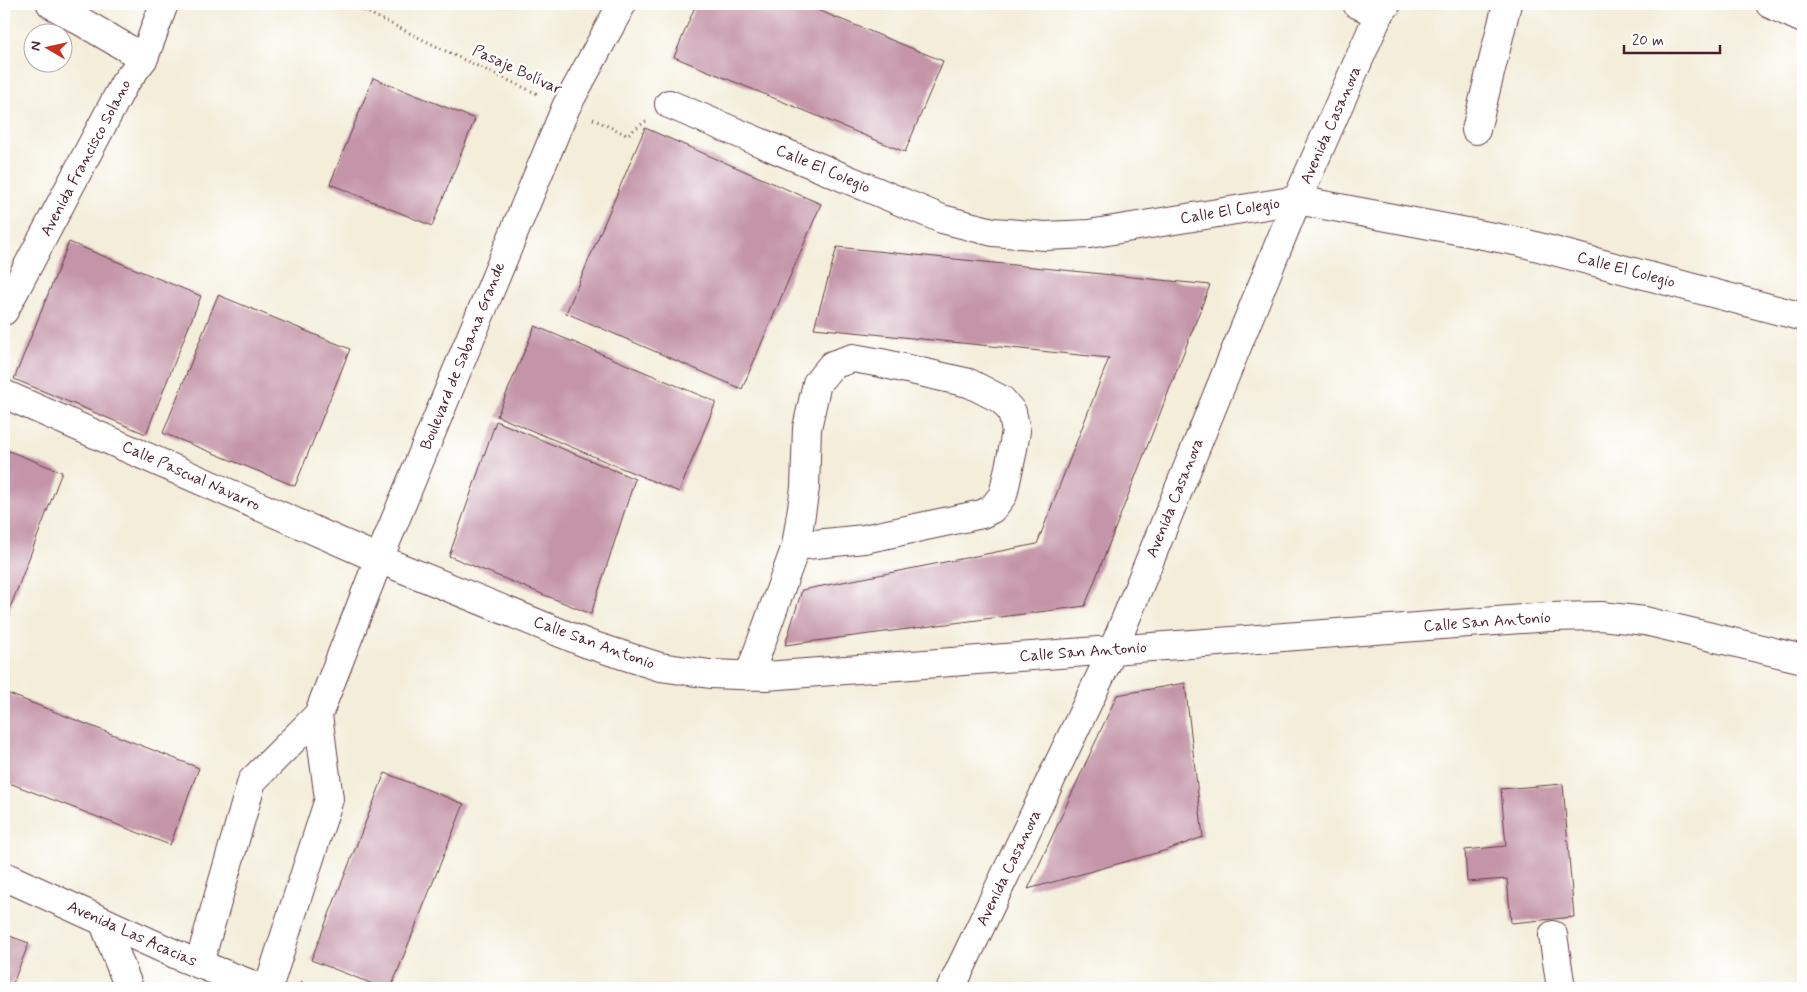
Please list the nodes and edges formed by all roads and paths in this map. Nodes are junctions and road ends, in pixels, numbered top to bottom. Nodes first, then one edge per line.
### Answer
1 (52, 4) edge
2 (164, 4) edge
3 (351, 4) edge
4 (622, 4) edge
5 (1506, 4) edge
6 (1770, 4) edge
7 (1374, 7) edge
8 (1803, 19) edge
9 (144, 58) junction
10 (669, 104) joint
11 (566, 107) junction
12 (1476, 130) dead end
13 (1297, 200) junction
14 (4, 312) edge
15 (1803, 317) edge
16 (4, 394) edge
17 (796, 546) junction
18 (379, 559) junction
19 (1113, 650) junction
20 (1803, 659) edge
21 (749, 676) junction
22 (318, 715) junction
23 (4, 876) edge
24 (104, 923) junction
25 (1553, 935) dead end
26 (199, 964) junction
27 (221, 981) edge
28 (129, 988) edge
29 (261, 988) edge
30 (268, 988) edge
31 (952, 988) edge
32 (1560, 988) edge

1 - 9 street
2 - 9 street, Avenida Francisco Solano
3 - 11 path, Pasaje Bolívar
4 - 11 street, Boulevard de Sabana Grande
5 - 12 street
6 - 8 street
7 - 13 street, Avenida Casanova
9 - 14 street, Avenida Francisco Solano
10 - 11 path, Pasaje Bolívar
10 - 13 street, Calle El Colegio
11 - 18 street, Boulevard de Sabana Grande
13 - 15 street, Calle El Colegio
13 - 19 street, Avenida Casanova
16 - 18 street, Calle Pascual Navarro
17 - 17 street
17 - 21 street
18 - 21 street, Calle San Antonio
18 - 22 street, Boulevard de Sabana Grande
19 - 20 street, Calle San Antonio
19 - 21 street, Calle San Antonio
19 - 31 street, Avenida Casanova
22 - 26 street, Boulevard de Sabana Grande
22 - 30 street, Boulevard de Sabana Grande
23 - 24 street, Avenida Las Acacias
24 - 26 street, Avenida Las Acacias
24 - 28 street
25 - 32 street
26 - 27 street, Avenida Las Acacias
27 - 29 street, Avenida Las Acacias

